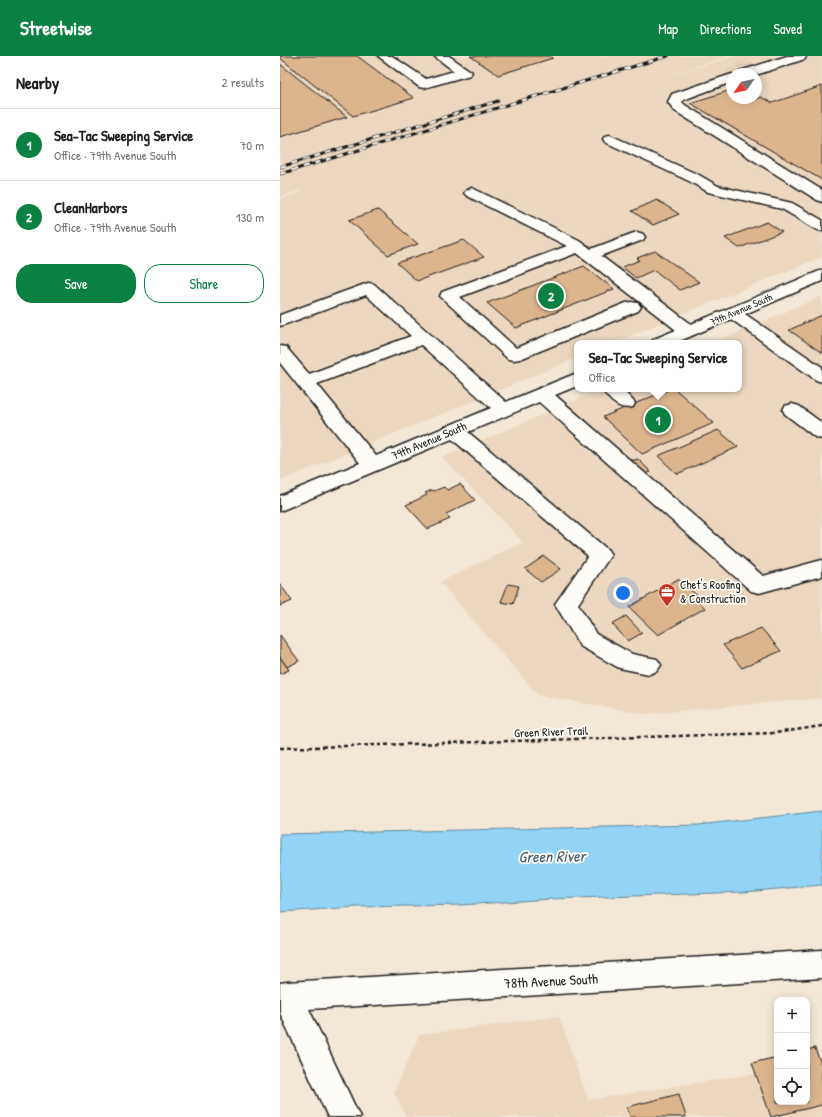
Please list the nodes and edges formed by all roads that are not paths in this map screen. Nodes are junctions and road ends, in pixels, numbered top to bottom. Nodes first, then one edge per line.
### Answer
1 (384, 56) edge
2 (440, 56) edge
3 (800, 56) edge
4 (762, 69) edge
5 (726, 80) edge
6 (610, 139) dead end
7 (472, 193) dead end
8 (822, 197) edge
9 (822, 226) edge
10 (637, 237) dead end
11 (584, 251) junction
12 (822, 275) edge
13 (632, 307) dead end
14 (733, 312) junction
15 (280, 321) edge
16 (689, 331) junction
17 (423, 338) junction
18 (667, 340) edge
19 (280, 351) edge
20 (822, 376) edge
21 (574, 380) edge
22 (305, 382) junction
23 (614, 392) edge
24 (542, 394) junction
25 (626, 403) dead end
26 (504, 410) junction
27 (792, 410) dead end
28 (454, 431) junction
29 (822, 434) edge
30 (373, 465) junction
31 (280, 504) edge
32 (822, 568) edge
33 (649, 665) dead end
34 (822, 964) edge
35 (284, 997) edge
36 (344, 1117) edge

1 - 2 street
3 - 4 street
5 - 8 street
6 - 9 street
7 - 11 street
10 - 11 street
11 - 13 street
11 - 16 street
12 - 14 street, 79th Avenue South
14 - 16 street, 79th Avenue South
14 - 20 street
15 - 17 street
16 - 18 street, 79th Avenue South
17 - 22 street
17 - 26 street
19 - 22 street
21 - 24 street, 79th Avenue South
22 - 30 street
23 - 25 street
24 - 26 street, 79th Avenue South
24 - 32 street
26 - 28 street, 79th Avenue South
27 - 29 street
28 - 30 street, 79th Avenue South
28 - 33 street
30 - 31 street, 79th Avenue South
34 - 35 street, 78th Avenue South
35 - 36 street

